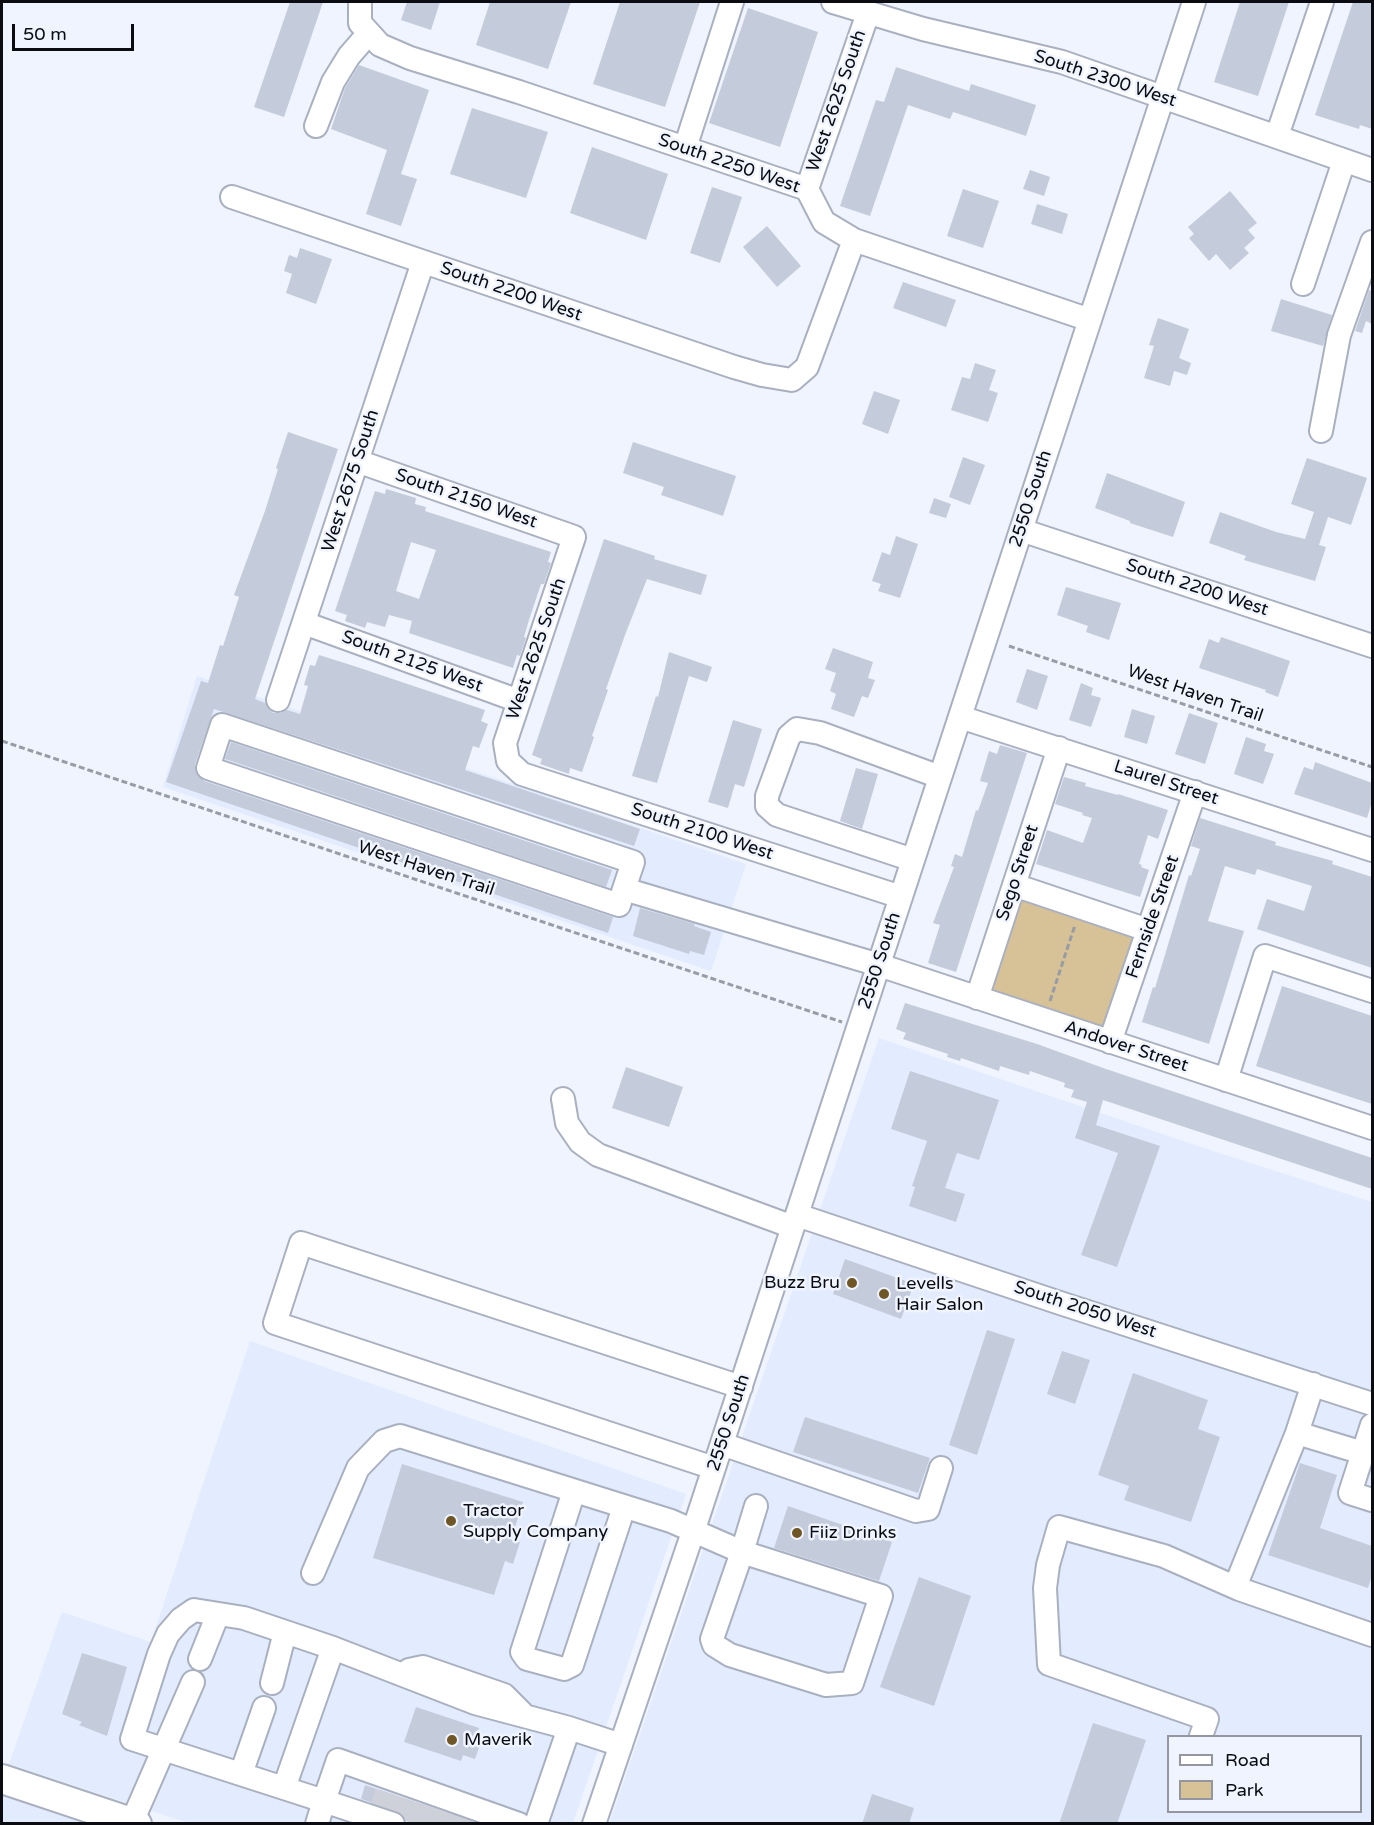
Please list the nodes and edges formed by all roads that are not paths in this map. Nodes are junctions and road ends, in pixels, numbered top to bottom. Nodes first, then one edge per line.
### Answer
1 (360, 2) edge
2 (732, 2) edge
3 (833, 2) edge
4 (1194, 2) edge
5 (1322, 2) edge
6 (868, 13) junction
7 (369, 33) junction
8 (1163, 98) junction
9 (316, 126) dead end
10 (1276, 136) junction
11 (685, 148) junction
12 (1344, 160) junction
13 (1372, 170) edge
14 (807, 189) junction
15 (232, 197) dead end
16 (854, 240) junction
17 (1372, 242) edge
18 (423, 262) junction
19 (1303, 284) dead end
20 (1090, 320) junction
21 (1321, 431) dead end
22 (357, 462) junction
23 (1021, 530) junction
24 (574, 537) joint
25 (304, 623) junction
26 (1372, 646) edge
27 (278, 700) dead end
28 (519, 700) junction
29 (960, 717) junction
30 (1059, 748) junction
31 (508, 761) joint
32 (940, 777) junction
33 (1195, 792) junction
34 (1372, 850) edge
35 (913, 860) junction
36 (1014, 885) junction
37 (624, 889) junction
38 (901, 897) junction
39 (1148, 930) junction
40 (879, 965) junction
41 (1372, 991) edge
42 (977, 998) junction
43 (1110, 1042) junction
44 (1226, 1080) junction
45 (563, 1099) dead end
46 (1372, 1128) edge
47 (795, 1221) junction
48 (1313, 1384) junction
49 (741, 1387) junction
50 (1372, 1404) edge
51 (1372, 1425) edge
52 (1297, 1433) junction
53 (722, 1444) junction
54 (1363, 1453) junction
55 (714, 1467) junction
56 (941, 1468) dead end
57 (574, 1491) junction
58 (1372, 1500) edge
59 (756, 1506) dead end
60 (624, 1507) junction
61 (693, 1532) junction
62 (742, 1552) junction
63 (314, 1573) dead end
64 (1235, 1587) junction
65 (218, 1614) junction
66 (285, 1632) junction
67 (1372, 1635) edge
68 (333, 1648) junction
69 (200, 1659) dead end
70 (193, 1682) dead end
71 (272, 1683) dead end
72 (264, 1708) dead end
73 (569, 1728) junction
74 (1202, 1735) edge
75 (621, 1745) junction
76 (162, 1748) junction
77 (241, 1774) junction
78 (2, 1779) edge
79 (284, 1788) junction
80 (324, 1801) junction
81 (413, 1805) edge
82 (135, 1823) edge
83 (317, 1824) edge
84 (519, 1824) edge
85 (536, 1824) edge
86 (594, 1824) edge

1 - 7 street
2 - 11 street
3 - 6 street, South 2300 West
4 - 8 street, 2550 South
5 - 10 street
6 - 8 street, South 2300 West
6 - 14 street, West 2625 South
7 - 9 street
7 - 11 street, South 2250 West
8 - 10 street, South 2300 West
8 - 20 street, 2550 South
10 - 12 street, South 2300 West
11 - 14 street, South 2250 West
12 - 13 street, South 2300 West
12 - 19 street
14 - 16 street, South 2250 West
15 - 18 street, South 2200 West
16 - 18 street, South 2200 West
16 - 20 street, South 2250 West
17 - 21 street
18 - 22 street, West 2675 South
20 - 23 street, 2550 South
22 - 24 street, South 2150 West
22 - 25 street, West 2675 South
23 - 26 street, South 2200 West
23 - 29 street, 2550 South
24 - 28 street, West 2625 South
25 - 27 street, West 2675 South
25 - 28 street, South 2125 West
28 - 31 street, West 2625 South
29 - 30 street, Laurel Street
29 - 32 street, 2550 South
30 - 33 street, Laurel Street
30 - 36 street, Sego Street
31 - 38 street, South 2100 West
32 - 35 street, 2550 South
32 - 35 street
33 - 34 street, Laurel Street
33 - 39 street, Fernside Street
35 - 38 street, 2550 South
36 - 39 street
36 - 42 street, Sego Street
37 - 37 street
37 - 40 street, Andover Street
38 - 40 street, 2550 South
39 - 43 street, Fernside Street
40 - 42 street, Andover Street
40 - 47 street, 2550 South
41 - 44 street
42 - 43 street, Andover Street
43 - 44 street, Andover Street
44 - 46 street, Andover Street
45 - 47 street, South 2050 West
47 - 48 street, South 2050 West
47 - 49 street, 2550 South
48 - 50 street, South 2050 West
48 - 52 street
49 - 53 street, 2550 South
49 - 55 street
51 - 54 street
52 - 54 street
52 - 64 street
53 - 55 street, 2550 South
53 - 56 street
54 - 58 street
55 - 61 street, 2550 South
57 - 60 street
57 - 60 street
57 - 63 street
59 - 62 street
60 - 61 street
61 - 62 street
61 - 75 street, 2550 South
62 - 62 street
64 - 67 street
64 - 74 street
65 - 66 street
65 - 69 street
65 - 76 street
66 - 68 street
66 - 71 street
68 - 73 street
68 - 79 street
70 - 76 street
72 - 77 street
73 - 75 street
73 - 85 street
75 - 86 street, 2550 South
76 - 77 street
76 - 82 street
77 - 79 street
78 - 82 main road
79 - 80 street
80 - 81 street
80 - 81 street
80 - 83 street
81 - 84 street

